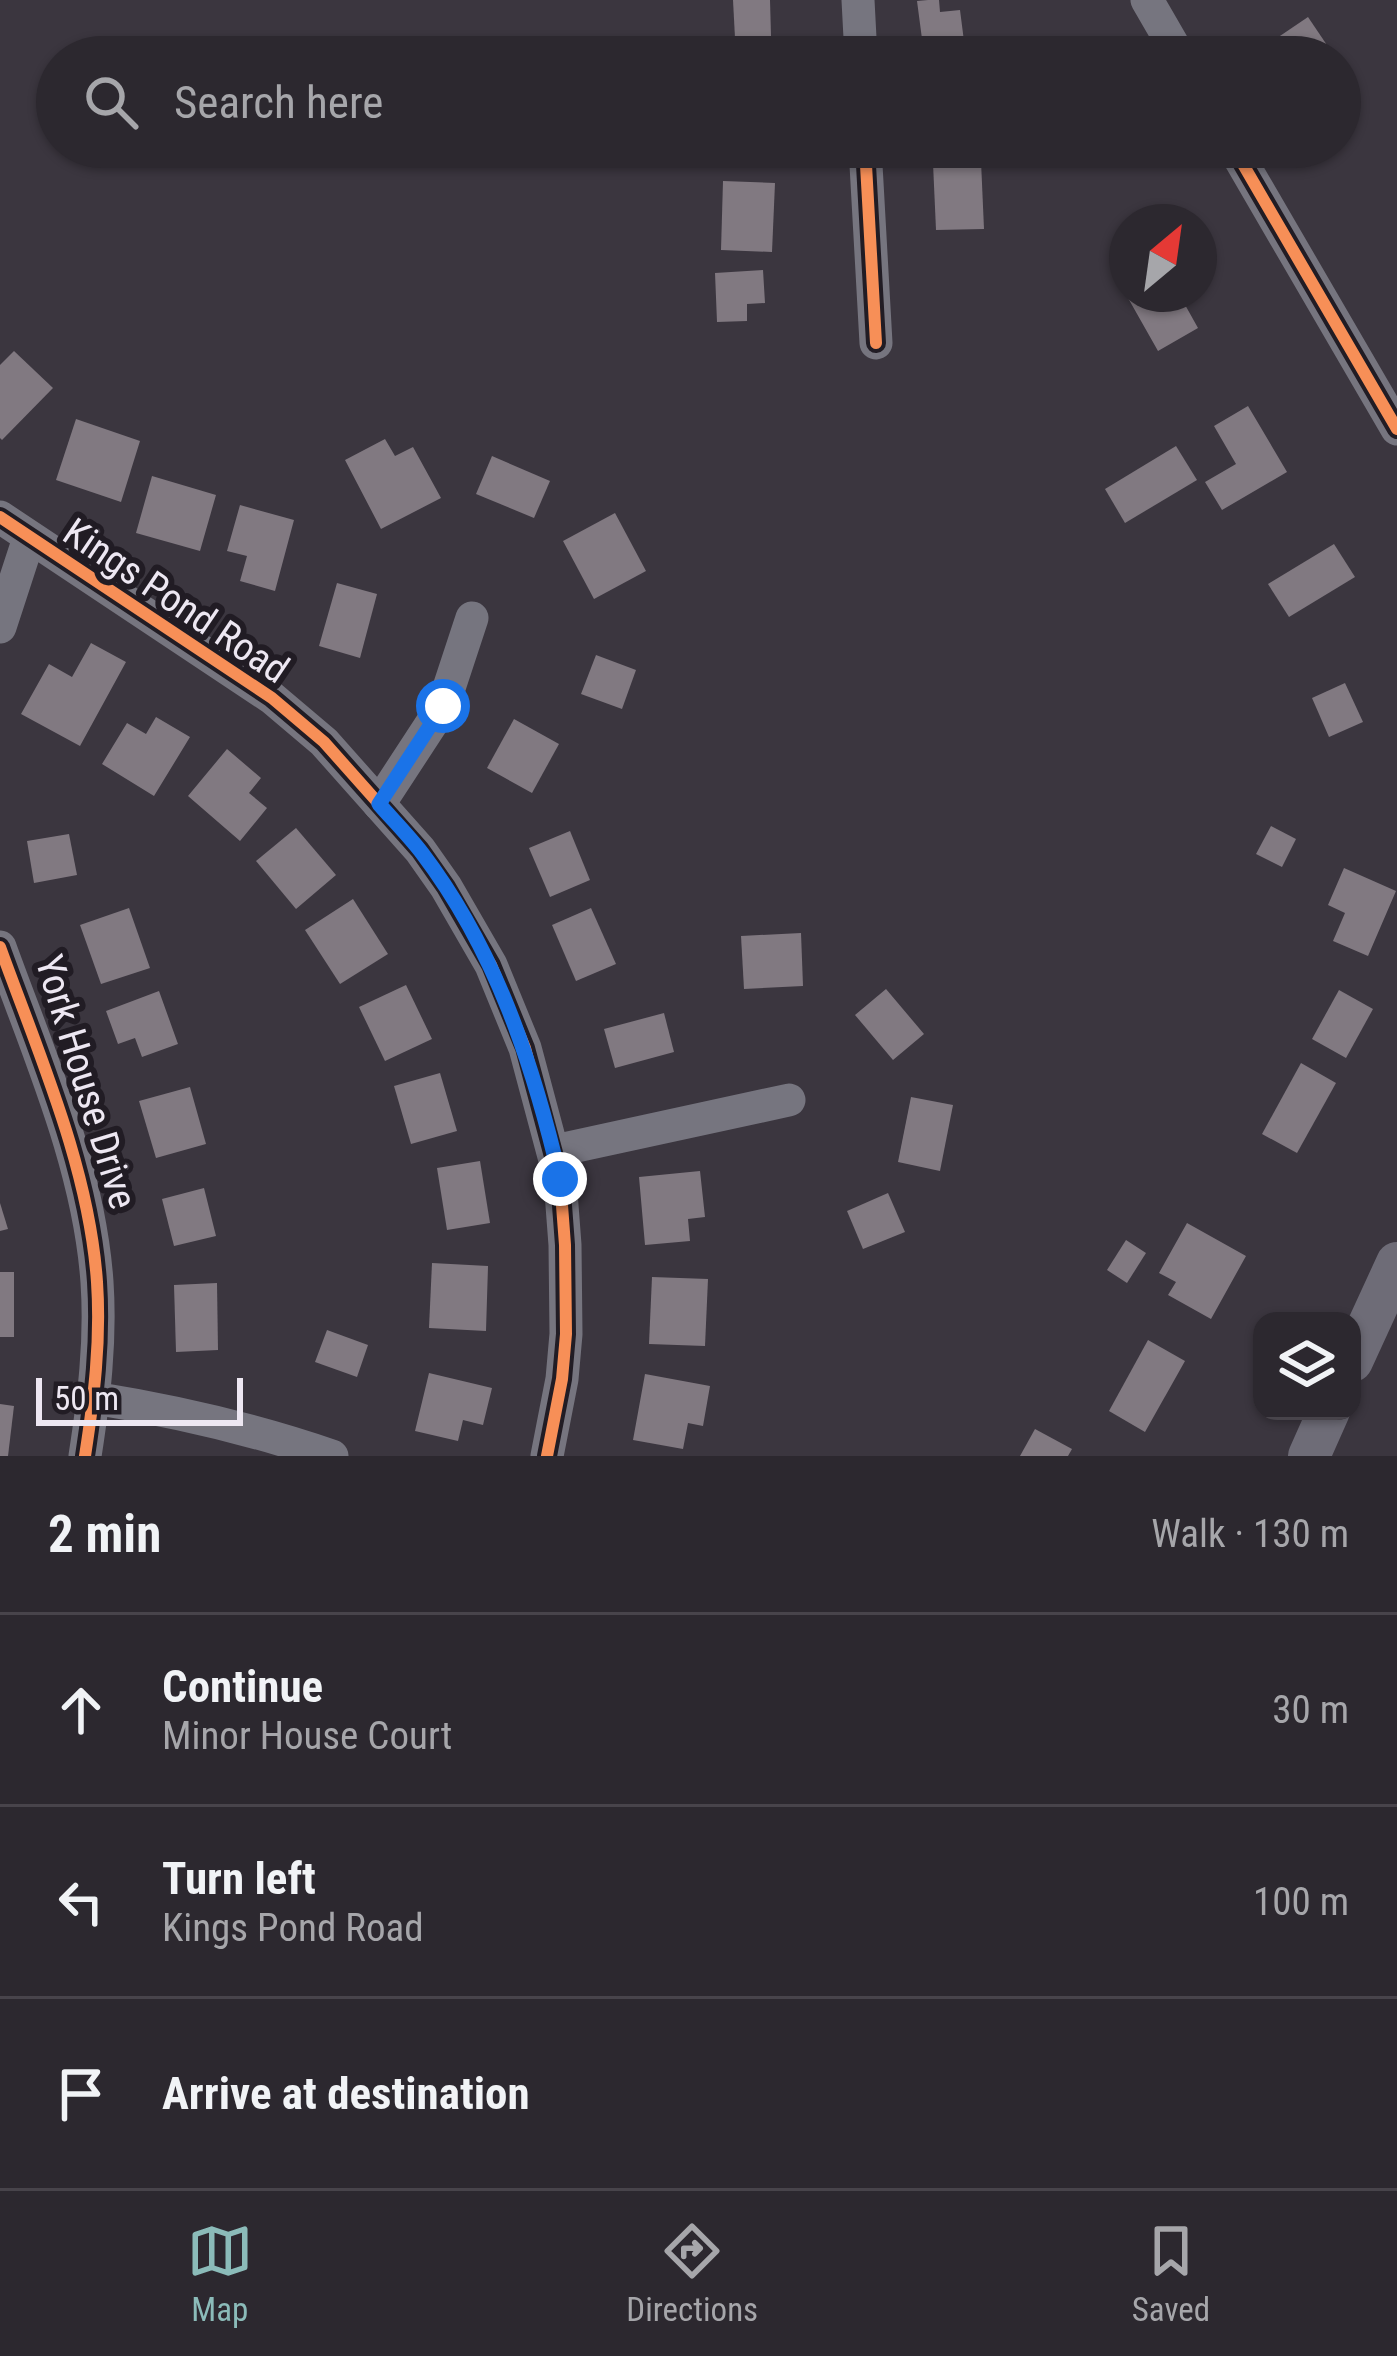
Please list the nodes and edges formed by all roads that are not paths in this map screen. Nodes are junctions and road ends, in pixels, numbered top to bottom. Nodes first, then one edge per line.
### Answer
1 (858, 0) edge
2 (1147, 0) edge
3 (860, 36) edge
4 (1168, 36) edge
5 (867, 168) edge
6 (1245, 168) edge
7 (876, 343) dead end
8 (1397, 429) edge
9 (0, 517) edge
10 (28, 538) junction
11 (472, 618) dead end
12 (0, 627) edge
13 (379, 804) junction
14 (0, 947) edge
15 (789, 1100) dead end
16 (554, 1151) junction
17 (1397, 1263) edge
18 (1361, 1341) edge
19 (94, 1398) junction
20 (1325, 1420) edge
21 (85, 1456) edge
22 (332, 1456) edge
23 (547, 1456) edge
24 (1309, 1456) edge

1 - 3 street
2 - 4 street
5 - 7 street
6 - 8 street
9 - 10 street, Kings Pond Road
10 - 12 street
10 - 13 street, Kings Pond Road
11 - 13 street
13 - 16 street, Kings Pond Road
14 - 19 street, York House Drive
15 - 16 street
16 - 23 street, Kings Pond Road
17 - 18 main road
19 - 21 street, York House Drive
19 - 22 street
20 - 24 main road

